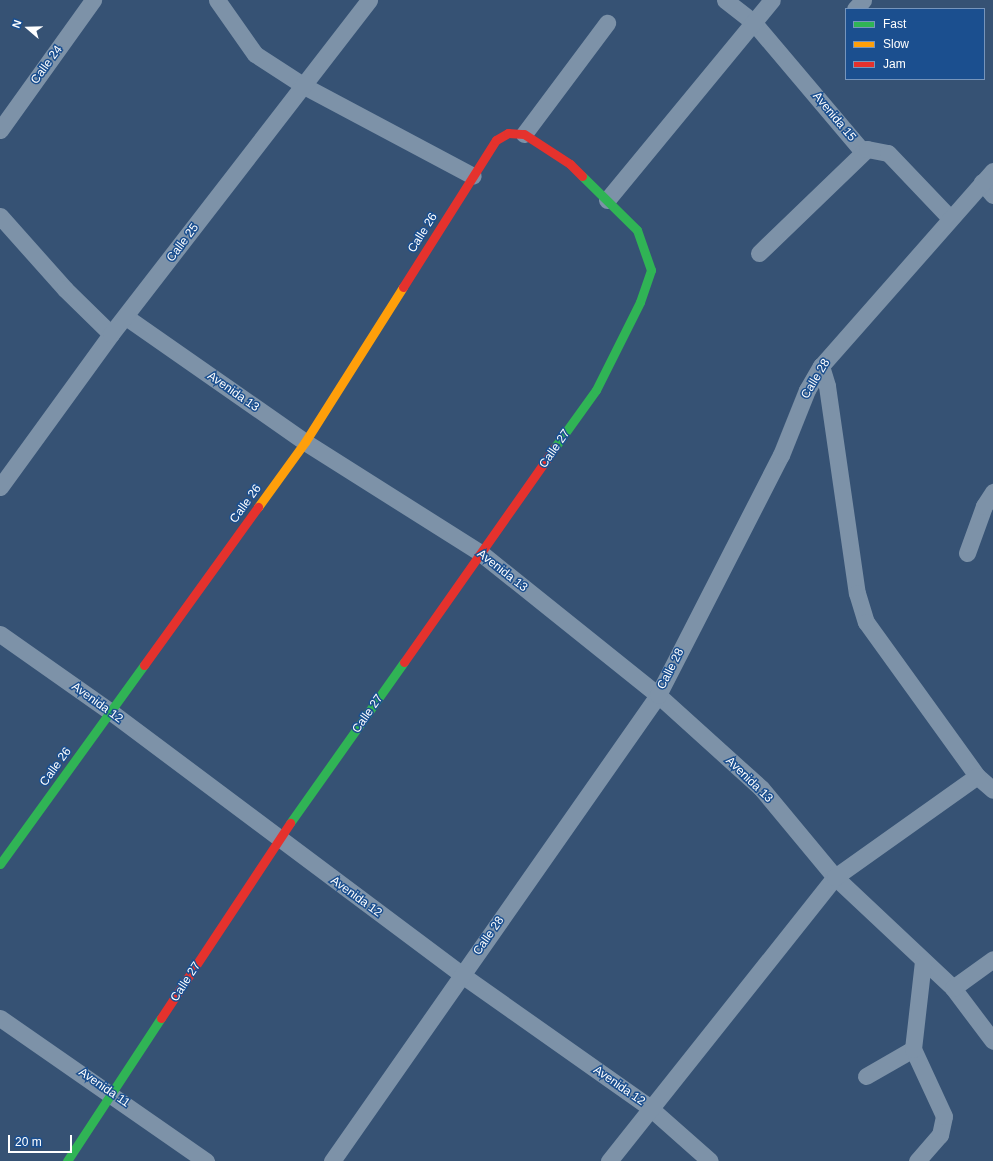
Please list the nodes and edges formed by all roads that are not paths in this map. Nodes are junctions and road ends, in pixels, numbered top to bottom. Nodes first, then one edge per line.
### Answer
1 (93, 0) edge
2 (217, 0) edge
3 (369, 0) edge
4 (725, 0) edge
5 (772, 0) edge
6 (863, 0) edge
7 (857, 8) edge
8 (607, 23) dead end
9 (754, 23) junction
10 (304, 86) junction
11 (0, 130) edge
12 (524, 134) junction
13 (862, 151) junction
14 (473, 176) junction
15 (989, 183) edge
16 (607, 200) junction
17 (0, 216) edge
18 (950, 218) junction
19 (760, 253) dead end
20 (126, 318) junction
21 (111, 334) junction
22 (821, 366) junction
23 (305, 442) junction
24 (0, 487) edge
25 (993, 492) edge
26 (967, 553) dead end
27 (482, 554) junction
28 (0, 634) edge
29 (658, 695) junction
30 (111, 712) junction
31 (977, 776) junction
32 (993, 790) edge
33 (278, 840) junction
34 (0, 864) edge
35 (835, 877) junction
36 (993, 959) edge
37 (923, 961) junction
38 (462, 975) junction
39 (952, 988) junction
40 (0, 1018) edge
41 (993, 1041) edge
42 (912, 1049) junction
43 (866, 1076) dead end
44 (113, 1094) junction
45 (650, 1107) junction
46 (67, 1161) edge
47 (206, 1161) edge
48 (332, 1161) edge
49 (608, 1161) edge
50 (710, 1161) edge
51 (917, 1161) edge

1 - 11 street, Calle 24
2 - 10 street
3 - 10 street, Calle 25
4 - 9 street, Avenida 15
5 - 9 street
6 - 7 street
8 - 12 street
9 - 13 street, Avenida 15
9 - 16 street
10 - 14 street
10 - 20 street, Calle 25
12 - 14 street, Calle 26
12 - 16 street
13 - 18 street, Avenida 15
13 - 19 street
14 - 23 street, Calle 26
15 - 18 street, Calle 28
16 - 27 street, Calle 27
17 - 21 street
18 - 22 street, Calle 28
20 - 21 street, Calle 25
20 - 23 street, Avenida 13
21 - 24 street, Calle 25
22 - 29 street, Calle 28
22 - 31 street
23 - 27 street, Avenida 13
23 - 30 street, Calle 26
25 - 26 street
27 - 29 street, Avenida 13
27 - 33 street, Calle 27
28 - 30 street, Avenida 12
29 - 35 street, Avenida 13
29 - 38 street, Calle 28
30 - 33 street, Avenida 12
30 - 34 street, Calle 26
31 - 32 street
31 - 35 street
33 - 38 street, Avenida 12
33 - 44 street, Calle 27
35 - 37 street, Avenida 13
35 - 45 street
36 - 39 street
37 - 39 street, Avenida 13
37 - 42 street
38 - 45 street, Avenida 12
38 - 48 street, Calle 28
39 - 41 street, Avenida 13
40 - 44 street, Avenida 11
42 - 43 street
42 - 51 street
44 - 46 street, Calle 27
44 - 47 street, Avenida 11
45 - 49 street
45 - 50 street, Avenida 12

